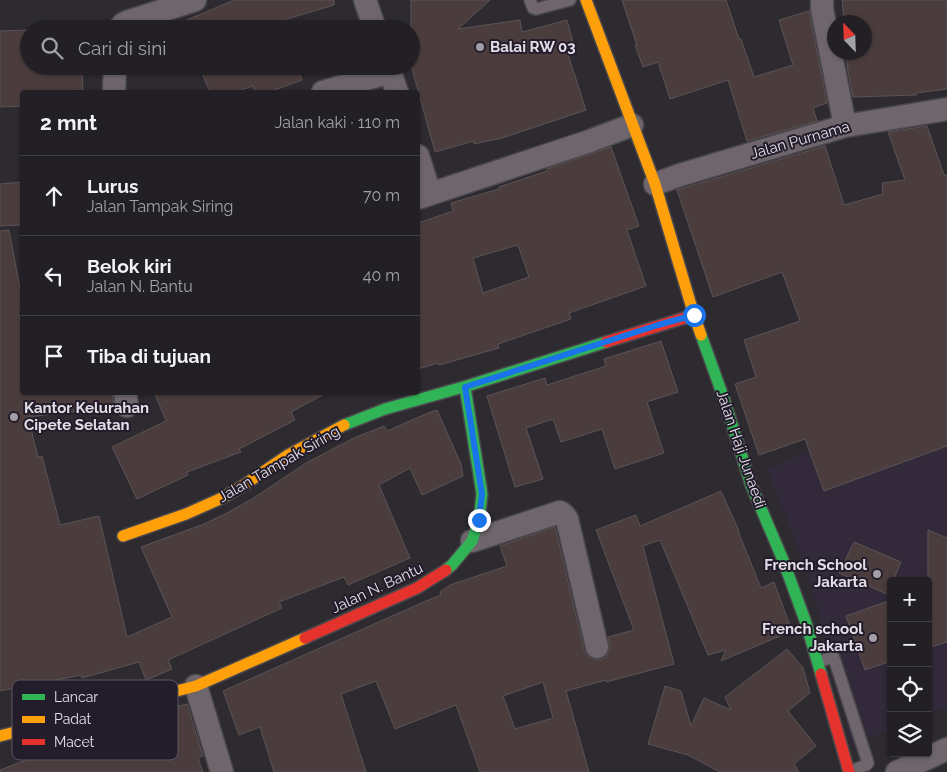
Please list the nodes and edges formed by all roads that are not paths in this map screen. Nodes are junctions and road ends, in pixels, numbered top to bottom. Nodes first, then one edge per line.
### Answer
1 (195, 0) edge
2 (364, 0) edge
3 (530, 0) edge
4 (570, 0) edge
5 (586, 0) edge
6 (822, 0) edge
7 (133, 20) edge
8 (372, 20) edge
9 (115, 75) edge
10 (392, 77) edge
11 (114, 90) edge
12 (332, 90) edge
13 (947, 109) edge
14 (632, 125) junction
15 (845, 126) junction
16 (420, 169) edge
17 (655, 184) junction
18 (424, 196) edge
19 (694, 315) junction
20 (465, 387) junction
21 (123, 536) dead end
22 (472, 541) junction
23 (597, 647) dead end
24 (818, 662) junction
25 (196, 686) junction
26 (178, 691) edge
27 (947, 749) edge
28 (222, 772) edge
29 (849, 772) edge
30 (897, 772) edge

1 - 7 street
2 - 8 street
3 - 4 lane
5 - 14 street, Jalan Haji Junaedi
6 - 15 street
9 - 11 street
10 - 12 street
13 - 15 street, Jalan Purnama
14 - 17 street, Jalan Haji Junaedi
14 - 18 street
15 - 17 street, Jalan Purnama
16 - 18 street
17 - 19 street, Jalan Haji Junaedi
19 - 20 street, Jalan Tampak Siring
19 - 24 street, Jalan Haji Junaedi
20 - 21 street, Jalan Tampak Siring
20 - 22 street, Jalan N. Bantu
22 - 23 street
22 - 25 street, Jalan N. Bantu
24 - 29 street, Jalan Haji Junaedi
24 - 29 lane
25 - 26 street
25 - 28 street
27 - 30 street

